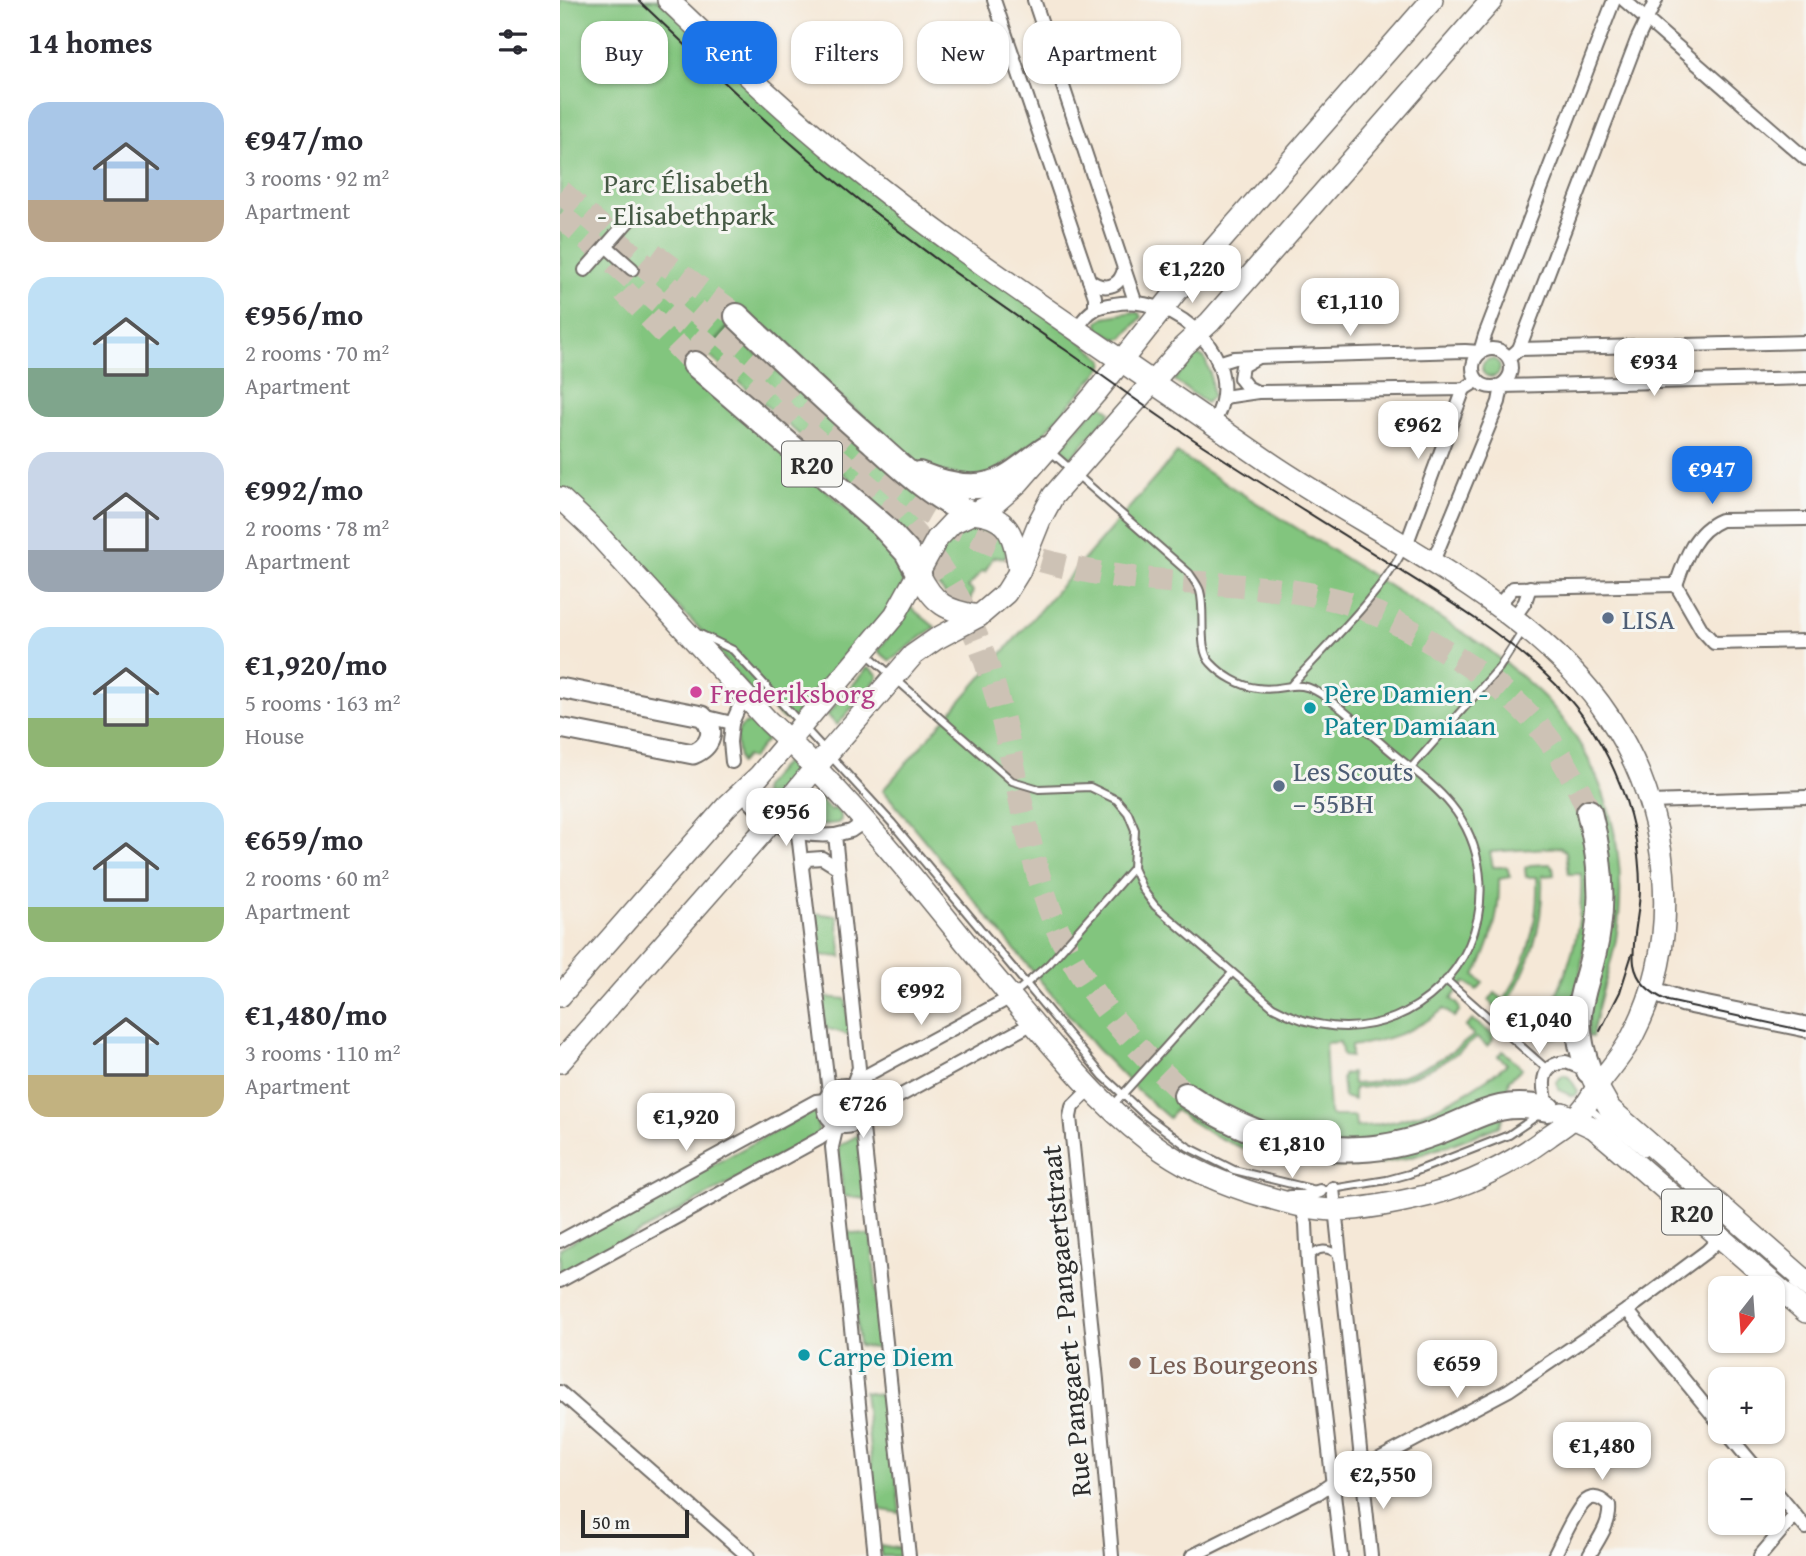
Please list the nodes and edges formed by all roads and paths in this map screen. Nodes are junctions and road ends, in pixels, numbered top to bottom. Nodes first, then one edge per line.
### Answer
1 (668, 0) edge
2 (994, 0) edge
3 (1034, 0) edge
4 (1432, 0) edge
5 (1492, 0) edge
6 (1614, 0) edge
7 (1624, 0) edge
8 (1656, 0) edge
9 (1647, 19) junction
10 (1806, 159) edge
11 (629, 220) dead end
12 (607, 246) junction
13 (632, 269) dead end
14 (1124, 269) junction
15 (585, 270) dead end
16 (1089, 280) junction
17 (1135, 301) junction
18 (1095, 308) junction
19 (1164, 308) junction
20 (737, 316) tunnel mouth
21 (1076, 330) junction
22 (1200, 334) junction
23 (1806, 342) edge
24 (1519, 349) junction
25 (1480, 352) junction
26 (1256, 357) junction
27 (1509, 358) junction
28 (1121, 361) junction
29 (1218, 363) junction
30 (695, 364) tunnel mouth
31 (1806, 378) edge
32 (1477, 381) junction
33 (1153, 382) junction
34 (1502, 386) junction
35 (1464, 389) junction
36 (1258, 392) junction
37 (1224, 397) junction
38 (1213, 424) junction
39 (1046, 449) junction
40 (896, 462) junction
41 (1073, 472) junction
42 (560, 498) edge
43 (970, 513) junction
44 (1806, 519) edge
45 (1405, 548) junction
46 (1432, 564) junction
47 (1019, 572) junction
48 (919, 574) junction
49 (1676, 585) junction
50 (1530, 587) junction
51 (979, 616) junction
52 (1512, 618) junction
53 (679, 624) junction
54 (1806, 641) edge
55 (864, 652) junction
56 (893, 677) junction
57 (1292, 684) junction
58 (560, 688) edge
59 (747, 698) junction
60 (702, 716) junction
61 (732, 723) junction
62 (560, 728) edge
63 (796, 733) junction
64 (821, 760) junction
65 (732, 762) dead end
66 (1411, 768) junction
67 (1806, 797) edge
68 (1650, 802) junction
69 (755, 807) junction
70 (1589, 812) tunnel mouth
71 (864, 822) junction
72 (798, 834) junction
73 (835, 835) junction
74 (803, 865) junction
75 (838, 868) junction
76 (1133, 868) junction
77 (1232, 973) junction
78 (1446, 980) junction
79 (1018, 991) junction
80 (1652, 991) junction
81 (560, 996) edge
82 (1033, 1023) junction
83 (1806, 1027) edge
84 (560, 1062) edge
85 (1548, 1070) junction
86 (855, 1087) junction
87 (1091, 1088) junction
88 (1186, 1095) tunnel mouth
89 (827, 1096) junction
90 (1576, 1099) junction
91 (1117, 1101) junction
92 (864, 1116) junction
93 (835, 1125) junction
94 (1648, 1156) dead end
95 (1327, 1189) junction
96 (1303, 1202) junction
97 (1336, 1210) junction
98 (1721, 1237) junction
99 (560, 1241) edge
100 (1341, 1261) junction
101 (1308, 1265) junction
102 (1796, 1279) edge
103 (560, 1281) edge
104 (1806, 1294) edge
105 (1627, 1310) junction
106 (1806, 1312) edge
107 (560, 1392) edge
108 (1708, 1409) edge
109 (1736, 1444) edge
110 (1748, 1458) edge
111 (1363, 1469) junction
112 (1332, 1485) junction
113 (1785, 1503) edge
114 (1795, 1515) junction
115 (1806, 1528) edge
116 (748, 1556) edge
117 (875, 1556) edge
118 (909, 1556) edge
119 (1112, 1556) edge
120 (1192, 1556) edge
121 (1341, 1556) edge
122 (1371, 1556) edge
123 (1554, 1556) edge
124 (1589, 1556) edge
125 (1760, 1556) edge

1 - 21 main road
2 - 16 street
3 - 14 street
4 - 19 main road
5 - 22 main road
6 - 25 street
7 - 9 street
8 - 9 street
9 - 10 street
9 - 24 street
11 - 12 street
12 - 13 street
12 - 15 street
14 - 16 street
14 - 17 street
16 - 18 street
17 - 18 street
17 - 19 street
18 - 21 street
19 - 22 street
19 - 28 main road
20 - 40 highway, R20
21 - 28 main road
22 - 29 street
22 - 33 main road
23 - 24 street
24 - 27 street
25 - 26 street
25 - 27 street
25 - 32 street
26 - 29 street
26 - 36 street
27 - 34 street
28 - 33 main road
28 - 39 main road
29 - 37 street
30 - 48 highway, R20
31 - 34 street
32 - 34 street
32 - 35 street
33 - 38 main road
33 - 41 main road
34 - 46 street
35 - 36 street
35 - 45 street
36 - 37 street
37 - 38 street
38 - 45 main road
39 - 40 highway
39 - 41 lane
39 - 43 main road
40 - 43 highway, R20
41 - 47 main road
41 - 57 lane
42 - 53 main road
43 - 47 main road
43 - 48 main road
44 - 49 street
45 - 46 main road
45 - 57 lane
46 - 52 main road
47 - 51 main road
48 - 51 main road
48 - 55 main road
49 - 50 street
49 - 54 street
50 - 52 street
50 - 52 street
51 - 56 main road
52 - 66 lane
52 - 68 main road
53 - 59 main road
53 - 63 lane
55 - 56 lane
55 - 63 main road
56 - 64 main road
56 - 76 lane
57 - 66 lane
58 - 60 street
59 - 61 street
59 - 63 main road
60 - 61 street
60 - 62 street
61 - 65 street
63 - 64 main road
63 - 69 main road
64 - 69 main road
64 - 71 main road
64 - 79 lane
66 - 78 lane
67 - 68 street
68 - 80 main road
69 - 72 street
69 - 81 main road
69 - 84 main road
70 - 90 highway, R20
71 - 73 street
71 - 79 main road
72 - 73 street
72 - 74 street
73 - 75 street
74 - 75 street
74 - 89 street
75 - 86 street
76 - 77 lane
76 - 79 lane
77 - 78 lane
77 - 91 lane
78 - 85 lane
79 - 82 main road
79 - 86 street
79 - 91 lane
80 - 83 street
80 - 90 main road
82 - 87 main road
82 - 92 street
85 - 90 street
85 - 90 street
86 - 89 street
86 - 92 street
87 - 91 main road
87 - 119 street, Rue Pangaert - Pangaertstraat
88 - 90 highway, R20
89 - 93 street
89 - 99 street
90 - 94 lane
90 - 95 lane
90 - 97 main road
90 - 98 main road, R20
90 - 102 main road, R20
91 - 95 lane
91 - 96 main road
92 - 93 street
92 - 118 street
93 - 103 street
93 - 117 street
95 - 96 street
95 - 97 street
96 - 97 main road
96 - 101 street
97 - 100 street
98 - 105 street
98 - 106 main road, R20
100 - 101 lane
100 - 111 street
101 - 112 street
102 - 104 lane
105 - 108 street
105 - 111 street
107 - 116 street
109 - 110 street
111 - 112 street
111 - 122 street
112 - 120 street
112 - 121 street
113 - 114 street
114 - 115 street
114 - 125 street
123 - 124 street

